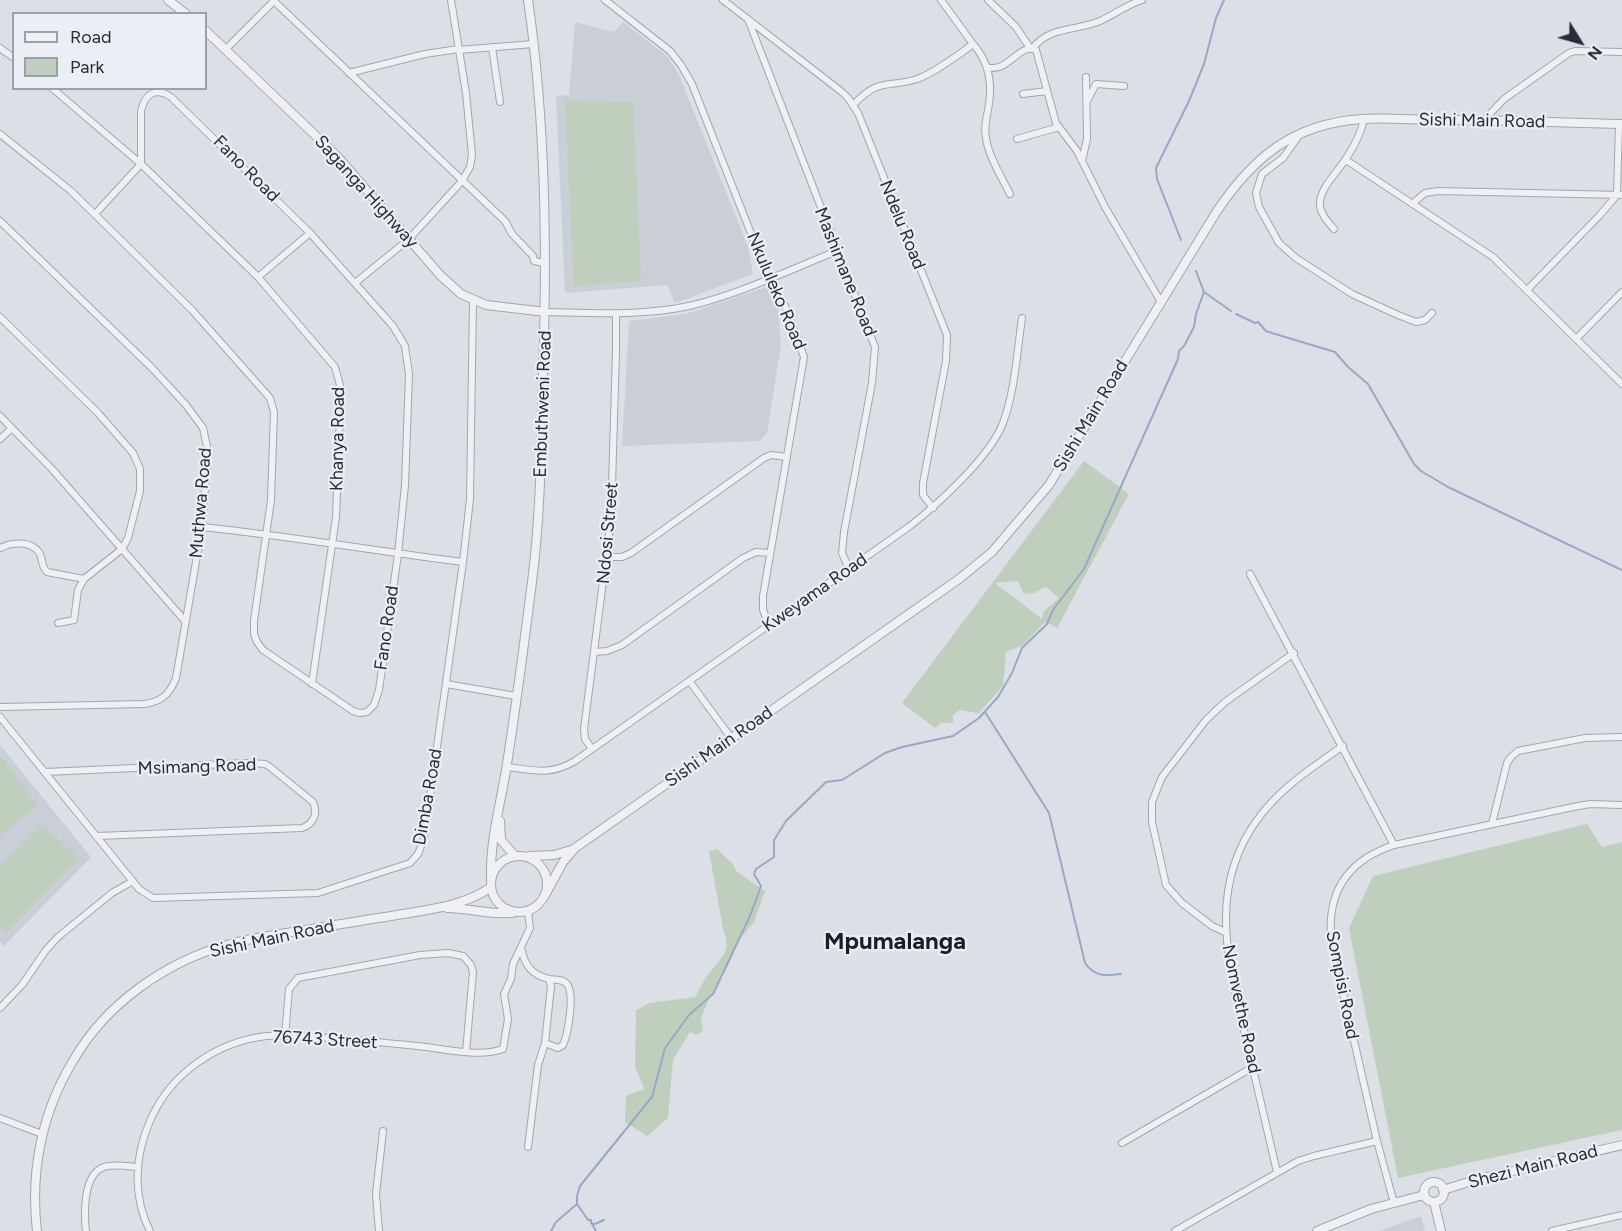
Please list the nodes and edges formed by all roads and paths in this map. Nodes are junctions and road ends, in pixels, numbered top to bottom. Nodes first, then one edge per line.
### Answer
1 (168, 0) edge
2 (451, 0) edge
3 (528, 0) edge
4 (605, 0) edge
5 (723, 0) edge
6 (940, 0) edge
7 (988, 0) edge
8 (1142, 0) edge
9 (275, 1) edge
10 (183, 12) edge
11 (748, 19) junction
12 (207, 32) edge
13 (534, 44) junction
14 (973, 44) junction
15 (492, 47) junction
16 (1032, 48) junction
17 (225, 50) junction
18 (458, 50) junction
19 (1622, 52) edge
20 (988, 68) junction
21 (350, 73) junction
22 (1086, 77) dead end
23 (1124, 86) dead end
24 (54, 90) edge
25 (1047, 91) junction
26 (1023, 94) dead end
27 (1087, 101) junction
28 (500, 102) dead end
29 (853, 105) junction
30 (1364, 119) junction
31 (1485, 119) junction
32 (1621, 124) edge
33 (1059, 127) junction
34 (0, 134) edge
35 (1301, 134) junction
36 (1017, 139) dead end
37 (1346, 160) junction
38 (1082, 162) junction
39 (141, 164) junction
40 (462, 180) junction
41 (1010, 194) dead end
42 (1620, 195) edge
43 (1412, 204) junction
44 (95, 214) junction
45 (0, 222) edge
46 (1334, 229) dead end
47 (310, 233) junction
48 (409, 239) junction
49 (837, 251) junction
50 (545, 263) junction
51 (258, 278) junction
52 (769, 279) junction
53 (355, 283) junction
54 (1527, 290) junction
55 (1622, 292) edge
56 (473, 301) junction
57 (1161, 302) junction
58 (546, 312) junction
59 (1432, 313) dead end
60 (615, 314) junction
61 (0, 317) edge
62 (1022, 318) dead end
63 (1576, 339) junction
64 (1622, 384) edge
65 (0, 416) edge
66 (12, 428) junction
67 (0, 440) edge
68 (787, 457) junction
69 (933, 508) junction
70 (202, 527) junction
71 (267, 534) junction
72 (333, 545) junction
73 (0, 548) edge
74 (122, 549) junction
75 (770, 553) junction
76 (398, 554) junction
77 (607, 557) junction
78 (463, 562) junction
79 (849, 569) junction
80 (1250, 574) dead end
81 (84, 579) junction
82 (185, 621) junction
83 (58, 623) dead end
84 (769, 625) junction
85 (594, 652) junction
86 (1294, 653) junction
87 (690, 682) junction
88 (312, 684) junction
89 (446, 684) junction
90 (516, 696) junction
91 (0, 707) edge
92 (0, 717) edge
93 (1622, 737) edge
94 (732, 739) junction
95 (1343, 746) junction
96 (592, 749) junction
97 (507, 767) junction
98 (45, 772) junction
99 (1622, 805) edge
100 (500, 807) junction
101 (1492, 824) junction
102 (97, 836) junction
103 (1394, 845) junction
104 (575, 848) junction
105 (515, 856) junction
106 (526, 856) junction
107 (491, 878) junction
108 (133, 881) junction
109 (491, 887) junction
110 (544, 897) junction
111 (436, 908) junction
112 (528, 911) junction
113 (516, 912) junction
114 (1225, 932) junction
115 (520, 948) junction
116 (549, 979) junction
117 (0, 1008) edge
118 (285, 1036) junction
119 (545, 1043) junction
120 (466, 1052) junction
121 (1253, 1067) junction
122 (0, 1118) edge
123 (383, 1131) dead end
124 (42, 1134) junction
125 (1377, 1141) junction
126 (1122, 1143) dead end
127 (1622, 1145) edge
128 (528, 1147) dead end
129 (137, 1167) junction
130 (1277, 1172) junction
131 (1443, 1190) junction
132 (1424, 1195) junction
133 (1434, 1202) junction
134 (1394, 1203) junction
135 (1622, 1215) edge
136 (37, 1231) edge
137 (86, 1231) edge
138 (150, 1231) edge
139 (380, 1231) edge
140 (1175, 1231) edge
141 (1317, 1231) edge
142 (1441, 1231) edge
143 (1552, 1231) edge

1 - 10 street
2 - 18 street
3 - 13 street, Embuthweni Road
4 - 52 street, Nkululeko Road
5 - 11 street, Ndelu Road
6 - 14 street
7 - 16 street
8 - 16 street
9 - 17 street
9 - 21 street
11 - 29 street, Ndelu Road
11 - 49 street, Mashimane Road
12 - 17 street, Saganga Highway
13 - 15 street
13 - 50 street, Embuthweni Road
14 - 20 street
14 - 29 street
15 - 18 street
15 - 28 street
16 - 20 street
16 - 25 street
17 - 48 street, Saganga Highway
18 - 21 street
18 - 40 street
19 - 31 street
20 - 41 street
21 - 40 street
22 - 27 street
23 - 27 street
24 - 39 street, Khanya Road
25 - 26 street
25 - 33 street
27 - 38 street
29 - 69 street, Ndelu Road
30 - 31 street, Sishi Main Road
30 - 35 street, Sishi Main Road
30 - 37 street
31 - 32 street, Sishi Main Road
32 - 42 street
33 - 36 street
33 - 38 street
34 - 44 street, Fano Road
35 - 57 street, Sishi Main Road
35 - 59 street
37 - 43 street
37 - 46 street
38 - 57 street
39 - 44 street
39 - 47 street, Fano Road
39 - 51 street, Khanya Road
40 - 48 street
40 - 50 street
42 - 43 street
42 - 54 street
43 - 54 street
44 - 71 street, Fano Road
45 - 70 street, Muthwa Road
47 - 51 street
47 - 53 street, Fano Road
48 - 53 street
48 - 56 street, Saganga Highway
49 - 52 street
49 - 79 street, Mashimane Road
50 - 58 street, Embuthweni Road
51 - 72 street, Khanya Road
52 - 60 street
52 - 68 street, Nkululeko Road
53 - 76 street, Fano Road
54 - 63 street
55 - 63 street
56 - 58 street, Saganga Highway
56 - 78 street, Dimba Road
57 - 94 street, Sishi Main Road
58 - 60 street
58 - 90 street, Embuthweni Road
60 - 77 street, Ndosi Street
61 - 74 street
62 - 69 street, Kweyama Road
63 - 64 street
65 - 66 street
66 - 67 street
66 - 74 street
68 - 75 street, Nkululeko Road
68 - 77 street
69 - 79 street, Kweyama Road
70 - 71 street
70 - 82 street, Muthwa Road
71 - 72 street
71 - 88 street, Fano Road
72 - 76 street
72 - 88 street, Khanya Road
73 - 81 street
74 - 81 street
74 - 82 street
75 - 84 street, Nkululeko Road
75 - 85 street
76 - 78 street
76 - 88 street, Fano Road
77 - 85 street, Ndosi Street
78 - 89 street, Dimba Road
79 - 84 street, Kweyama Road
80 - 86 street
81 - 83 street
82 - 91 street, Muthwa Road
84 - 87 street, Kweyama Road
85 - 96 street, Ndosi Street
86 - 95 street
86 - 114 street
87 - 94 street
87 - 96 street, Kweyama Road
89 - 90 street
89 - 108 street, Dimba Road
90 - 97 street, Embuthweni Road
92 - 98 street, Dimba Road
93 - 101 street
94 - 104 street, Sishi Main Road
95 - 103 street
95 - 114 street, Nomvethe Road
96 - 97 street, Kweyama Road
97 - 100 street, Embuthweni Road
98 - 102 street, Dimba Road
98 - 102 street, Msimang Road
99 - 101 street, Sompisi Road
100 - 105 street, Embuthweni Road
100 - 107 street, Embuthweni Road
101 - 103 street, Sompisi Road
102 - 108 street, Dimba Road
103 - 125 street, Sompisi Road
104 - 106 street, Sishi Main Road
104 - 110 street, Sishi Main Road
105 - 106 street
105 - 107 street
106 - 110 street
107 - 109 street
108 - 117 street
109 - 111 street, Sishi Main Road
109 - 113 street
110 - 112 street
111 - 113 street, Sishi Main Road
111 - 124 street, Sishi Main Road
112 - 113 street
112 - 115 street, 76743 Street
114 - 121 street, Nomvethe Road
115 - 116 street
115 - 120 street, 76743 Street
116 - 119 street
116 - 119 street
118 - 120 street, 76743 Street
118 - 120 street
118 - 129 street, 76743 Street
119 - 128 street
121 - 126 street
121 - 130 street, Nomvethe Road
122 - 124 street
123 - 139 street
124 - 136 street, Sishi Main Road
125 - 130 street
125 - 134 street, Sompisi Road
127 - 131 street, Shezi Main Road
129 - 137 street
129 - 138 street, 76743 Street
130 - 140 street
131 - 132 street
131 - 133 street
132 - 133 street
132 - 134 street
133 - 142 street
134 - 141 street
135 - 143 street

